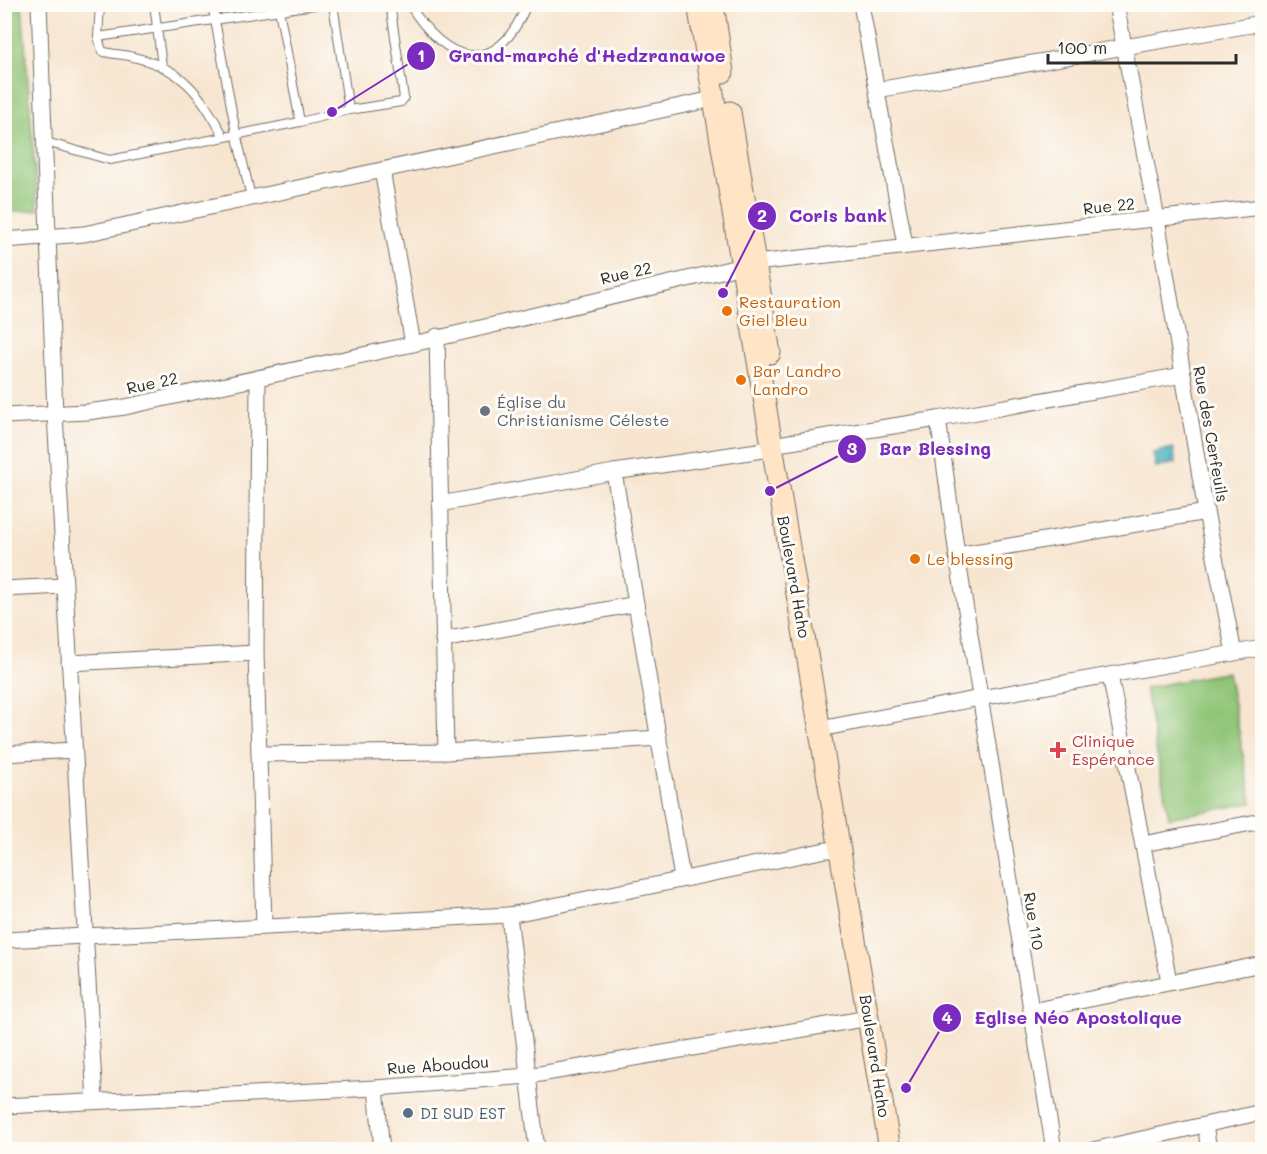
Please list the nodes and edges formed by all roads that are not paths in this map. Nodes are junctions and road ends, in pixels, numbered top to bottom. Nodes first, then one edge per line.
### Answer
1 (39, 4) edge
2 (100, 4) edge
3 (153, 4) edge
4 (212, 4) edge
5 (321, 4) edge
6 (333, 4) edge
7 (390, 4) edge
8 (409, 4) edge
9 (527, 4) edge
10 (698, 4) edge
11 (713, 4) edge
12 (861, 4) edge
13 (1116, 4) edge
14 (279, 8) edge
15 (214, 19) junction
16 (1263, 23) edge
17 (157, 28) junction
18 (98, 37) junction
19 (1124, 49) junction
20 (162, 66) junction
21 (877, 90) junction
22 (713, 99) junction
23 (349, 110) junction
24 (300, 122) junction
25 (236, 133) junction
26 (223, 135) junction
27 (46, 142) junction
28 (382, 170) junction
29 (251, 197) junction
30 (1263, 207) edge
31 (1157, 219) junction
32 (50, 238) junction
33 (4, 240) edge
34 (905, 245) junction
35 (747, 264) junction
36 (437, 336) junction
37 (413, 344) junction
38 (1183, 375) junction
39 (258, 378) junction
40 (55, 414) junction
41 (4, 416) edge
42 (938, 419) junction
43 (778, 446) junction
44 (614, 472) junction
45 (440, 504) junction
46 (1206, 512) junction
47 (957, 555) junction
48 (64, 586) junction
49 (4, 589) edge
50 (636, 604) junction
51 (443, 640) junction
52 (1263, 648) edge
53 (256, 653) junction
54 (1233, 654) junction
55 (69, 663) junction
56 (1110, 675) junction
57 (980, 698) junction
58 (827, 728) junction
59 (659, 738) junction
60 (74, 750) junction
61 (446, 752) junction
62 (4, 754) edge
63 (260, 754) junction
64 (1263, 820) edge
65 (1143, 844) junction
66 (841, 850) junction
67 (682, 879) junction
68 (509, 915) junction
69 (264, 926) junction
70 (85, 935) junction
71 (4, 940) edge
72 (1263, 964) edge
73 (1169, 981) junction
74 (1031, 1011) junction
75 (869, 1018) junction
76 (528, 1076) junction
77 (376, 1088) junction
78 (94, 1101) junction
79 (4, 1106) edge
80 (1263, 1112) edge
81 (1205, 1125) junction
82 (382, 1149) edge
83 (537, 1149) edge
84 (890, 1149) edge
85 (904, 1149) edge
86 (1054, 1149) edge
87 (1093, 1149) edge
88 (1209, 1149) edge

1 - 27 street
2 - 18 lane
3 - 17 lane
4 - 15 lane
5 - 14 lane
6 - 23 lane
7 - 23 lane
8 - 9 lane
10 - 22 main road, Boulevard Haho
11 - 35 main road, Boulevard Haho
12 - 21 street
13 - 19 street, Rue des Cerfeuils
14 - 15 lane
14 - 24 lane
15 - 17 lane
15 - 25 lane
16 - 19 street
17 - 18 lane
17 - 20 lane
18 - 20 lane
19 - 21 street
19 - 31 street, Rue des Cerfeuils
20 - 26 lane
21 - 34 street
22 - 28 street
22 - 35 main road, Boulevard Haho
23 - 24 lane
24 - 25 lane
25 - 26 lane
25 - 29 lane
26 - 27 lane
27 - 32 street
28 - 29 street
28 - 37 street
29 - 32 street
30 - 31 street, Rue 22
31 - 34 street, Rue 22
31 - 38 street, Rue des Cerfeuils
32 - 33 street
32 - 40 street
34 - 35 street, Rue 22
35 - 36 street, Rue 22
35 - 43 main road, Boulevard Haho
36 - 37 street, Rue 22
36 - 45 street
37 - 39 street, Rue 22
38 - 42 street
38 - 46 street, Rue des Cerfeuils
39 - 40 street, Rue 22
39 - 53 street
40 - 41 street, Rue 22
40 - 48 street
42 - 43 street
42 - 47 street, Rue 110
43 - 44 street
43 - 58 main road, Boulevard Haho
44 - 45 street
44 - 50 street
45 - 51 street
46 - 47 street
46 - 54 street, Rue des Cerfeuils
47 - 57 street, Rue 110
48 - 49 street
48 - 55 street
50 - 51 street
50 - 59 street
51 - 61 street
52 - 54 street
53 - 55 street
53 - 63 street
54 - 56 street
55 - 60 street
56 - 57 street
56 - 65 street
57 - 58 street
57 - 74 street, Rue 110
58 - 66 main road, Boulevard Haho
58 - 85 main road, Boulevard Haho
59 - 61 street
59 - 67 street
60 - 62 street
60 - 70 street
61 - 63 street
63 - 69 street
64 - 65 street
65 - 73 street
66 - 67 street
66 - 75 main road, Boulevard Haho
67 - 68 street
68 - 69 street
68 - 76 street
69 - 70 street
70 - 71 street
70 - 78 street
72 - 73 street
73 - 74 street
74 - 86 street, Rue 110
75 - 76 street, Rue Aboudou
75 - 84 main road, Boulevard Haho
76 - 77 street, Rue Aboudou
76 - 83 street
77 - 78 street, Rue Aboudou
77 - 82 street
78 - 79 street, Rue Aboudou
80 - 81 street
81 - 87 street
81 - 88 street

